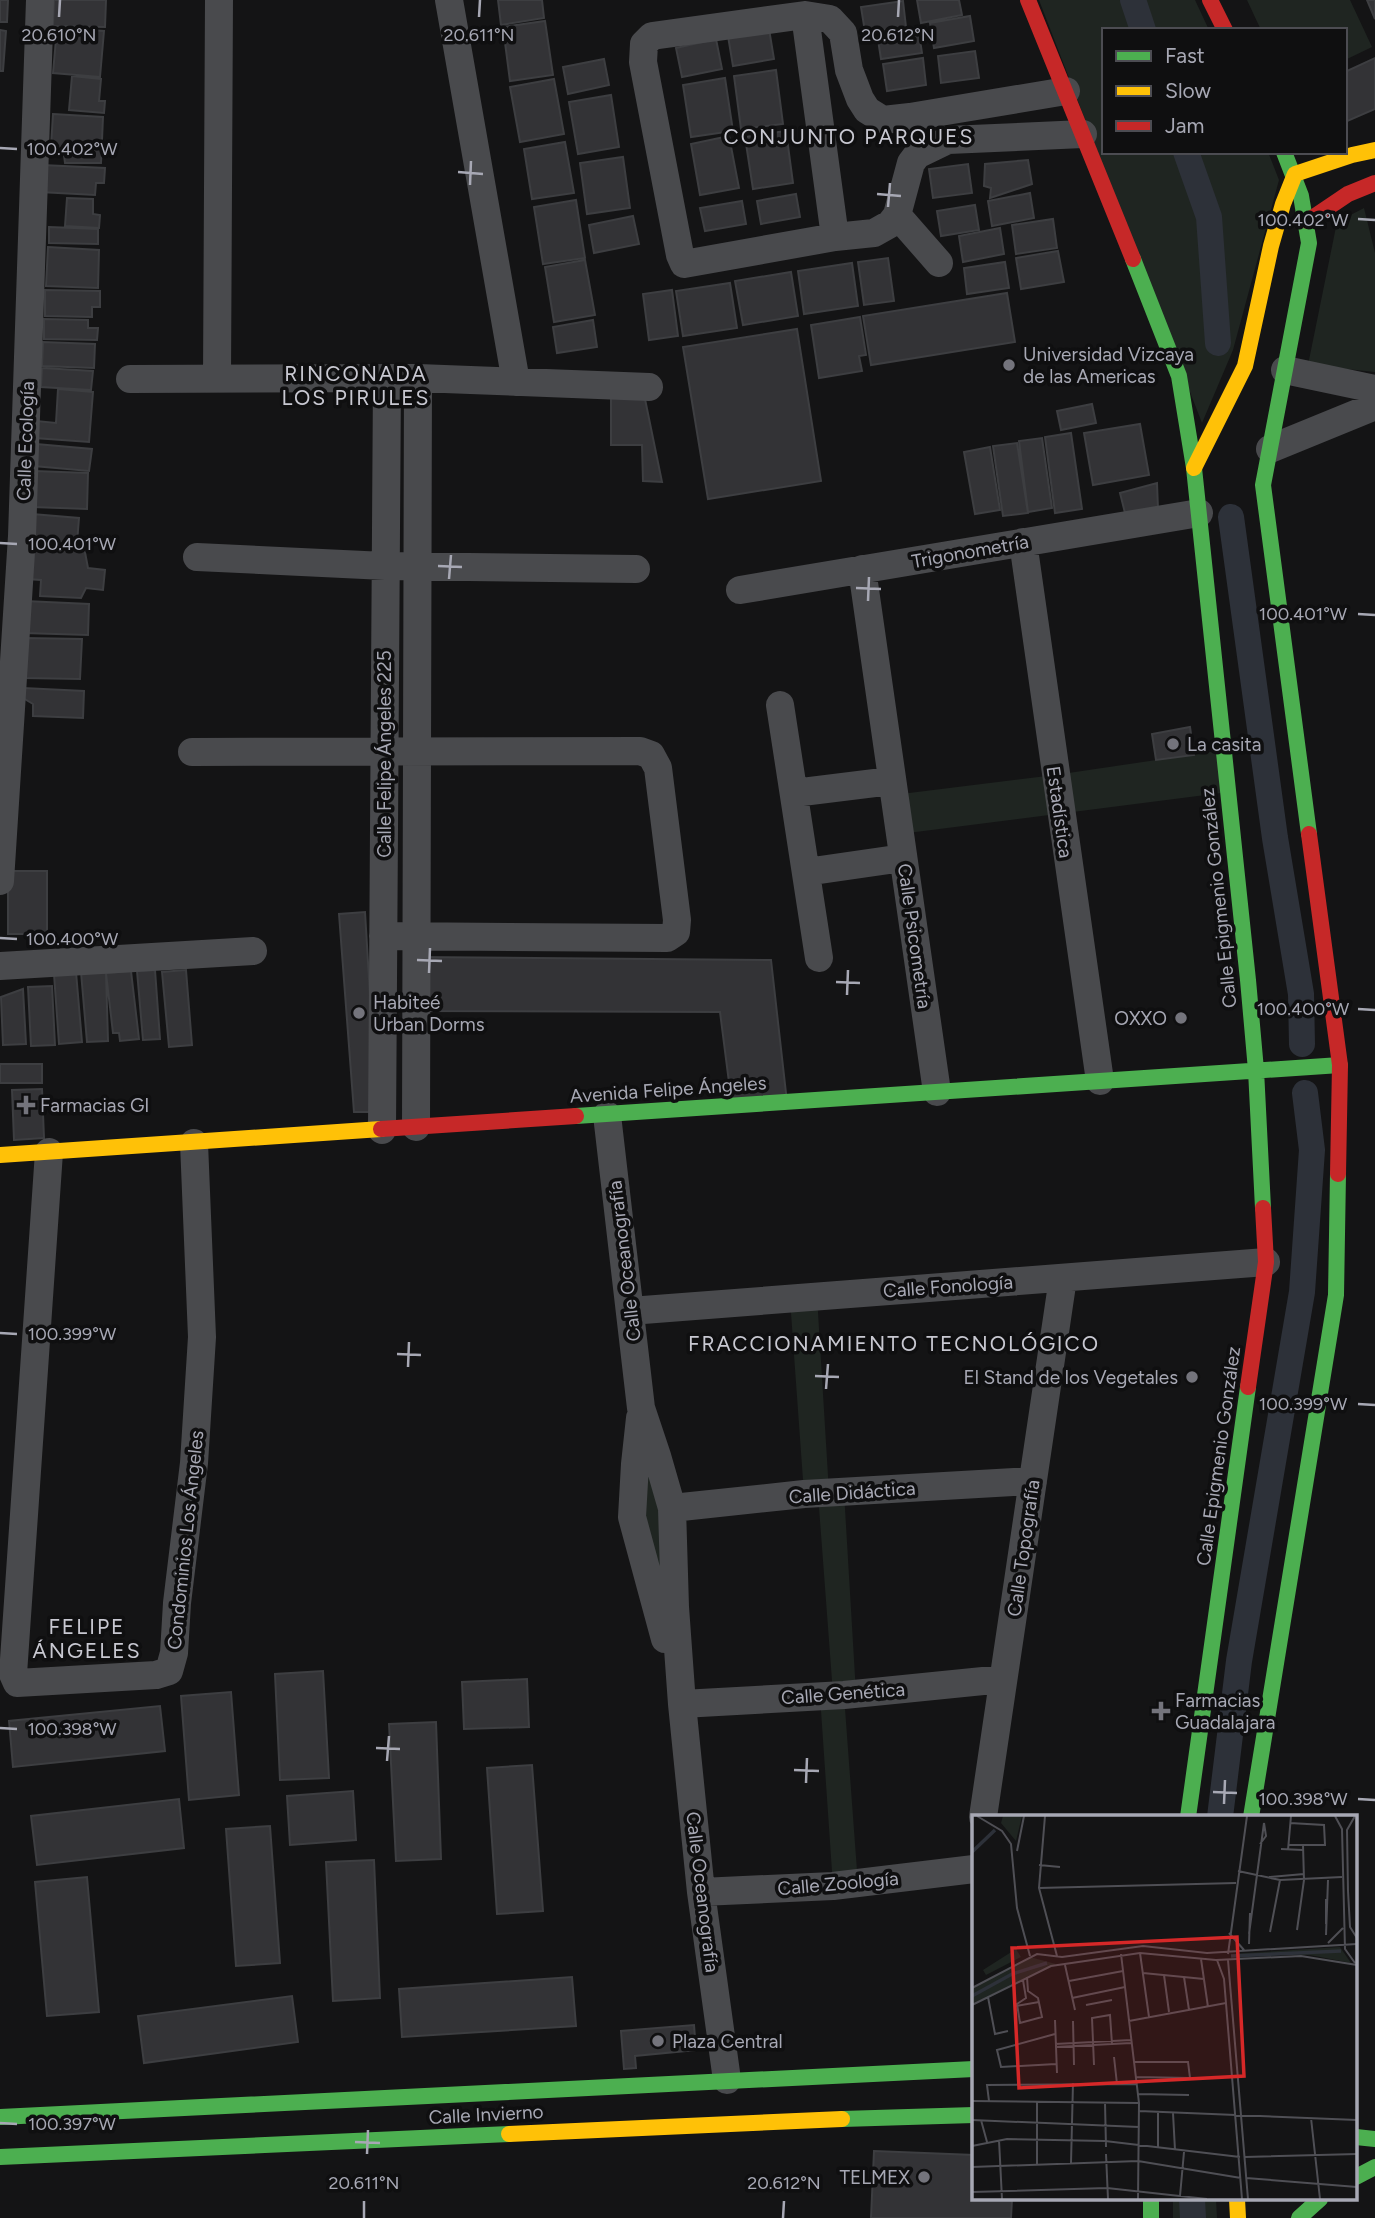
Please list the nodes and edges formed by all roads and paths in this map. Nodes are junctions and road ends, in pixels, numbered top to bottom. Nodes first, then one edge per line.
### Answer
1 (40, 0) edge
2 (219, 0) edge
3 (449, 0) edge
4 (1028, 0) edge
5 (1210, 0) edge
6 (805, 15) junction
7 (1224, 28) edge
8 (1066, 91) junction
9 (953, 109) junction
10 (1083, 134) junction
11 (960, 138) junction
12 (1375, 150) edge
13 (1285, 154) edge
14 (1295, 174) junction
15 (1375, 183) edge
16 (897, 215) junction
17 (1308, 221) junction
18 (835, 237) junction
19 (939, 263) dead end
20 (1285, 370) junction
21 (387, 378) junction
22 (418, 378) junction
23 (130, 379) dead end
24 (217, 379) junction
25 (516, 382) junction
26 (649, 387) dead end
27 (1375, 389) edge
28 (1375, 406) edge
29 (1270, 449) junction
30 (1194, 468) junction
31 (1199, 513) junction
32 (11, 534) edge
33 (1023, 542) junction
34 (197, 557) dead end
35 (386, 566) junction
36 (417, 566) junction
37 (636, 569) dead end
38 (862, 569) junction
39 (740, 590) dead end
40 (780, 705) dead end
41 (192, 752) dead end
42 (384, 752) junction
43 (416, 752) junction
44 (891, 781) junction
45 (794, 793) junction
46 (903, 858) junction
47 (806, 872) junction
48 (0, 881) edge
49 (383, 936) junction
50 (416, 937) junction
51 (253, 951) dead end
52 (819, 958) dead end
53 (0, 966) edge
54 (1340, 1065) junction
55 (1256, 1070) junction
56 (1100, 1081) junction
57 (937, 1092) junction
58 (607, 1115) junction
59 (416, 1127) junction
60 (382, 1130) junction
61 (194, 1143) junction
62 (49, 1152) junction
63 (0, 1156) edge
64 (1266, 1262) junction
65 (1063, 1278) junction
66 (630, 1311) junction
67 (641, 1408) junction
68 (1032, 1481) junction
69 (672, 1508) junction
70 (1003, 1679) junction
71 (682, 1704) junction
72 (983, 1815) edge
73 (1188, 1815) edge
74 (1251, 1815) edge
75 (972, 1868) edge
76 (701, 1892) junction
77 (971, 2071) edge
78 (727, 2080) junction
79 (972, 2115) edge
80 (0, 2117) edge
81 (0, 2157) edge
82 (1375, 2167) edge
83 (1358, 2176) edge
84 (1151, 2200) edge
85 (1237, 2200) edge
86 (1319, 2200) edge
87 (1151, 2218) edge
88 (1238, 2218) edge
89 (1299, 2218) edge

1 - 32 street, Calle Ecología
2 - 24 street
3 - 25 street
4 - 8 main road, Calle Epigmenio González
5 - 7 main road
6 - 9 street
6 - 18 street
6 - 18 street
8 - 9 street
8 - 10 main road, Calle Epigmenio González
9 - 11 street
10 - 11 street
10 - 30 main road, Calle Epigmenio González
11 - 16 street
12 - 14 main road
13 - 14 main road
14 - 17 main road
14 - 30 main road
15 - 17 main road
16 - 18 street
16 - 19 street
17 - 20 main road
20 - 27 street
20 - 29 main road
21 - 22 street
21 - 24 street
21 - 35 street, Calle Felipe Ángeles 225
22 - 25 street
22 - 36 street, Calle Felipe Ángeles 225
23 - 24 street
25 - 26 street
28 - 29 street
29 - 54 main road
30 - 31 main road, Calle Epigmenio González
31 - 33 street, Trigonometría
31 - 55 main road, Calle Epigmenio González
32 - 48 street, Calle Ecología
33 - 38 street, Trigonometría
33 - 56 street, Estadística
34 - 35 street
35 - 36 street
35 - 42 street, Calle Felipe Ángeles 225
36 - 37 street
36 - 43 street, Calle Felipe Ángeles 225
38 - 39 street, Trigonometría
38 - 44 street, Calle Psicometría
40 - 45 street
41 - 42 street
42 - 43 street
42 - 49 street, Calle Felipe Ángeles 225
43 - 50 street, Calle Felipe Ángeles 225
43 - 50 street
44 - 45 street
44 - 46 street, Calle Psicometría
45 - 47 street
46 - 47 street
46 - 57 street, Calle Psicometría
47 - 52 street
49 - 50 street
49 - 60 street, Calle Felipe Ángeles 225
50 - 59 street, Calle Felipe Ángeles 225
51 - 53 street
54 - 55 main road, Avenida Felipe Ángeles
54 - 74 main road
55 - 56 main road, Avenida Felipe Ángeles
55 - 64 main road, Calle Epigmenio González
56 - 57 main road, Avenida Felipe Ángeles
57 - 58 main road, Avenida Felipe Ángeles
58 - 59 main road, Avenida Felipe Ángeles
58 - 66 street, Calle Oceanografía
59 - 60 main road, Avenida Felipe Ángeles
60 - 61 main road, Avenida Felipe Ángeles
61 - 62 main road, Avenida Felipe Ángeles
61 - 62 street, Condominios Los Ángeles
62 - 63 main road, Avenida Felipe Ángeles
64 - 65 street, Calle Fonología
64 - 73 main road, Calle Epigmenio González
65 - 66 street, Calle Fonología
65 - 68 street, Calle Topografía
66 - 67 street, Calle Oceanografía
67 - 69 street, Calle Oceanografía
67 - 71 street, Calle Oceanografía
68 - 69 street, Calle Didáctica
68 - 70 street, Calle Topografía
69 - 71 street, Calle Oceanografía
70 - 71 street, Calle Genética
70 - 72 street, Calle Topografía
71 - 76 street, Calle Oceanografía
75 - 76 street, Calle Zoología
76 - 78 street, Calle Oceanografía
77 - 78 main road, Calle Invierno
78 - 80 main road, Calle Invierno
79 - 81 main road, Calle Invierno
82 - 83 main road
84 - 87 main road
85 - 88 main road
86 - 89 main road

